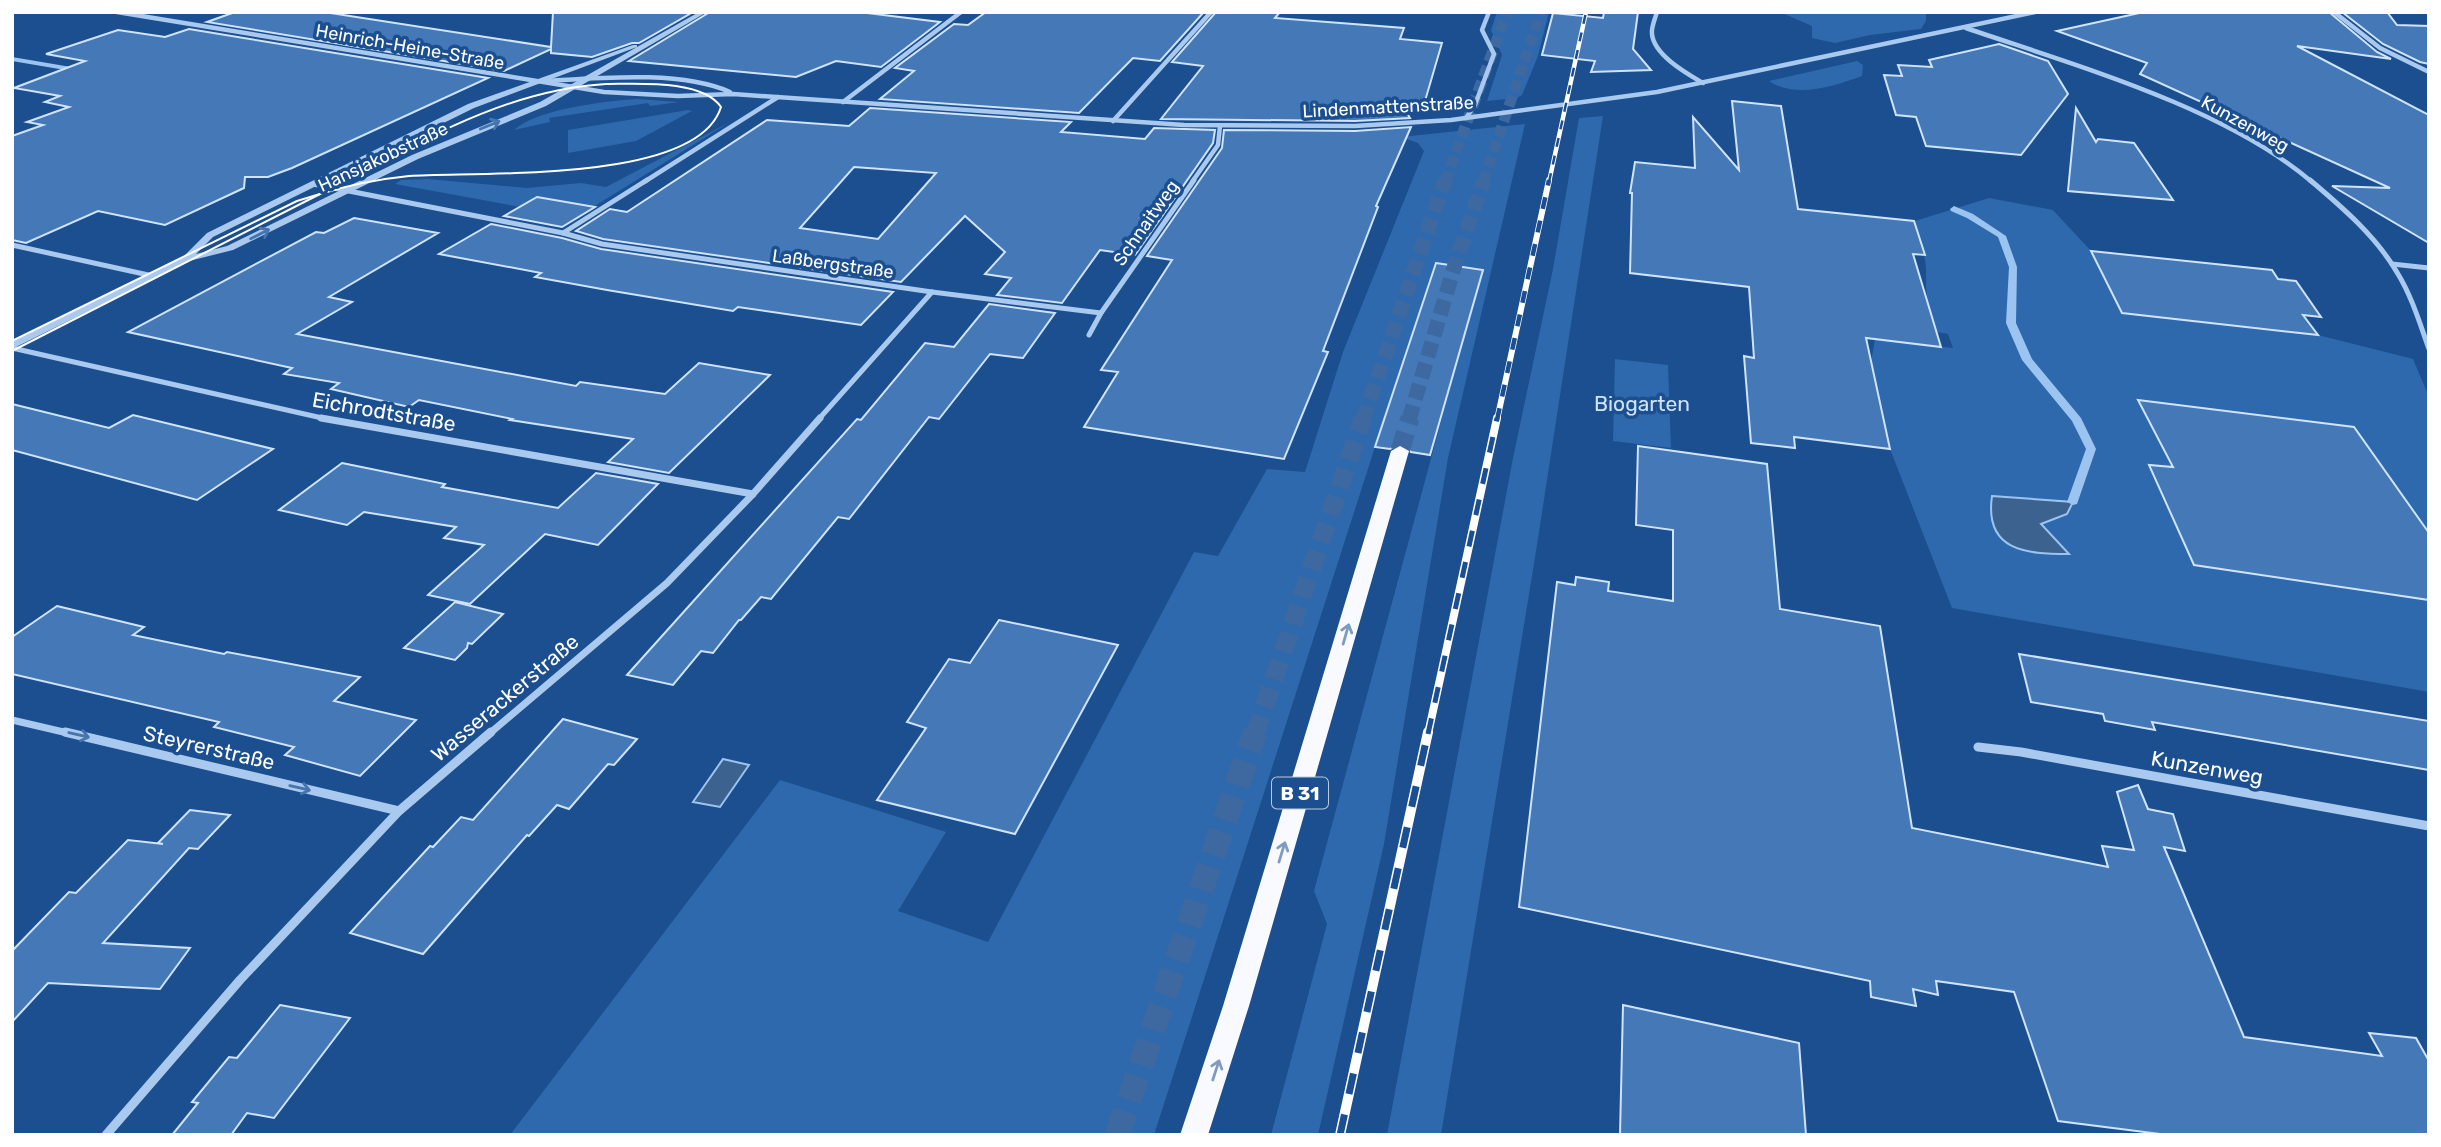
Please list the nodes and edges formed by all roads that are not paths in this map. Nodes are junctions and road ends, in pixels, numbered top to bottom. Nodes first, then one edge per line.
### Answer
1 (117, 12) edge
2 (704, 12) edge
3 (961, 12) edge
4 (1211, 12) edge
5 (1489, 12) edge
6 (1657, 12) edge
7 (2035, 12) edge
8 (2334, 12) edge
9 (1965, 27) junction
10 (650, 41) junction
11 (2429, 72) edge
12 (592, 77) junction
13 (533, 81) junction
14 (1703, 83) junction
15 (572, 88) junction
16 (733, 94) junction
17 (778, 97) junction
18 (843, 102) junction
19 (1466, 118) junction
20 (1113, 121) junction
21 (1220, 126) junction
22 (313, 184) junction
23 (346, 191) junction
24 (563, 233) junction
25 (12, 245) edge
26 (186, 259) junction
27 (2392, 264) junction
28 (2429, 268) edge
29 (153, 276) junction
30 (932, 292) junction
31 (1101, 313) junction
32 (1089, 335) dead end
33 (12, 347) edge
34 (2429, 349) edge
35 (1400, 450) tunnel mouth
36 (753, 494) junction
37 (12, 720) edge
38 (1978, 747) dead end
39 (398, 811) junction
40 (2429, 826) edge
41 (106, 1135) edge
42 (1195, 1135) edge

1 - 13 street, Heinrich-Heine-Straße
2 - 10 street
3 - 18 street
4 - 20 street
5 - 19 street
6 - 14 street
7 - 9 street, Lindenmattenstraße
8 - 11 street
9 - 14 street, Lindenmattenstraße
9 - 27 street, Kunzenweg
10 - 12 street, Hansjakobstraße
10 - 13 street, Hansjakobstraße
12 - 13 street, Lindenmattenstraße
12 - 15 street, Hansjakobstraße
12 - 16 street, Lindenmattenstraße
13 - 15 street, Lindenmattenstraße
13 - 22 street, Hansjakobstraße
14 - 19 street, Lindenmattenstraße
15 - 16 street, Lindenmattenstraße
23 -> 15 street, Hansjakobstraße
16 - 17 street, Lindenmattenstraße
17 - 18 street, Lindenmattenstraße
17 - 24 street
18 - 20 street, Lindenmattenstraße
19 - 21 street, Lindenmattenstraße
20 - 21 street, Lindenmattenstraße
21 - 31 street, Schnaitweg
22 - 23 street, Laßbergstraße
22 - 26 street, Hansjakobstraße
23 - 24 street, Laßbergstraße
26 -> 23 street, Hansjakobstraße
24 - 30 street, Laßbergstraße
25 - 29 street
26 - 29 street, Hansjakobstraße
27 - 28 street
27 - 34 street, Kunzenweg
29 - 33 street, Hansjakobstraße
30 - 31 street, Laßbergstraße
30 - 36 street, Wasserackerstraße
31 - 32 street, Schnaitweg
33 - 36 street, Eichrodtstraße
42 -> 35 highway, B 31
36 - 39 street, Wasserackerstraße
37 -> 39 street, Steyrerstraße
38 - 40 street, Kunzenweg
39 - 41 street, Wasserackerstraße

